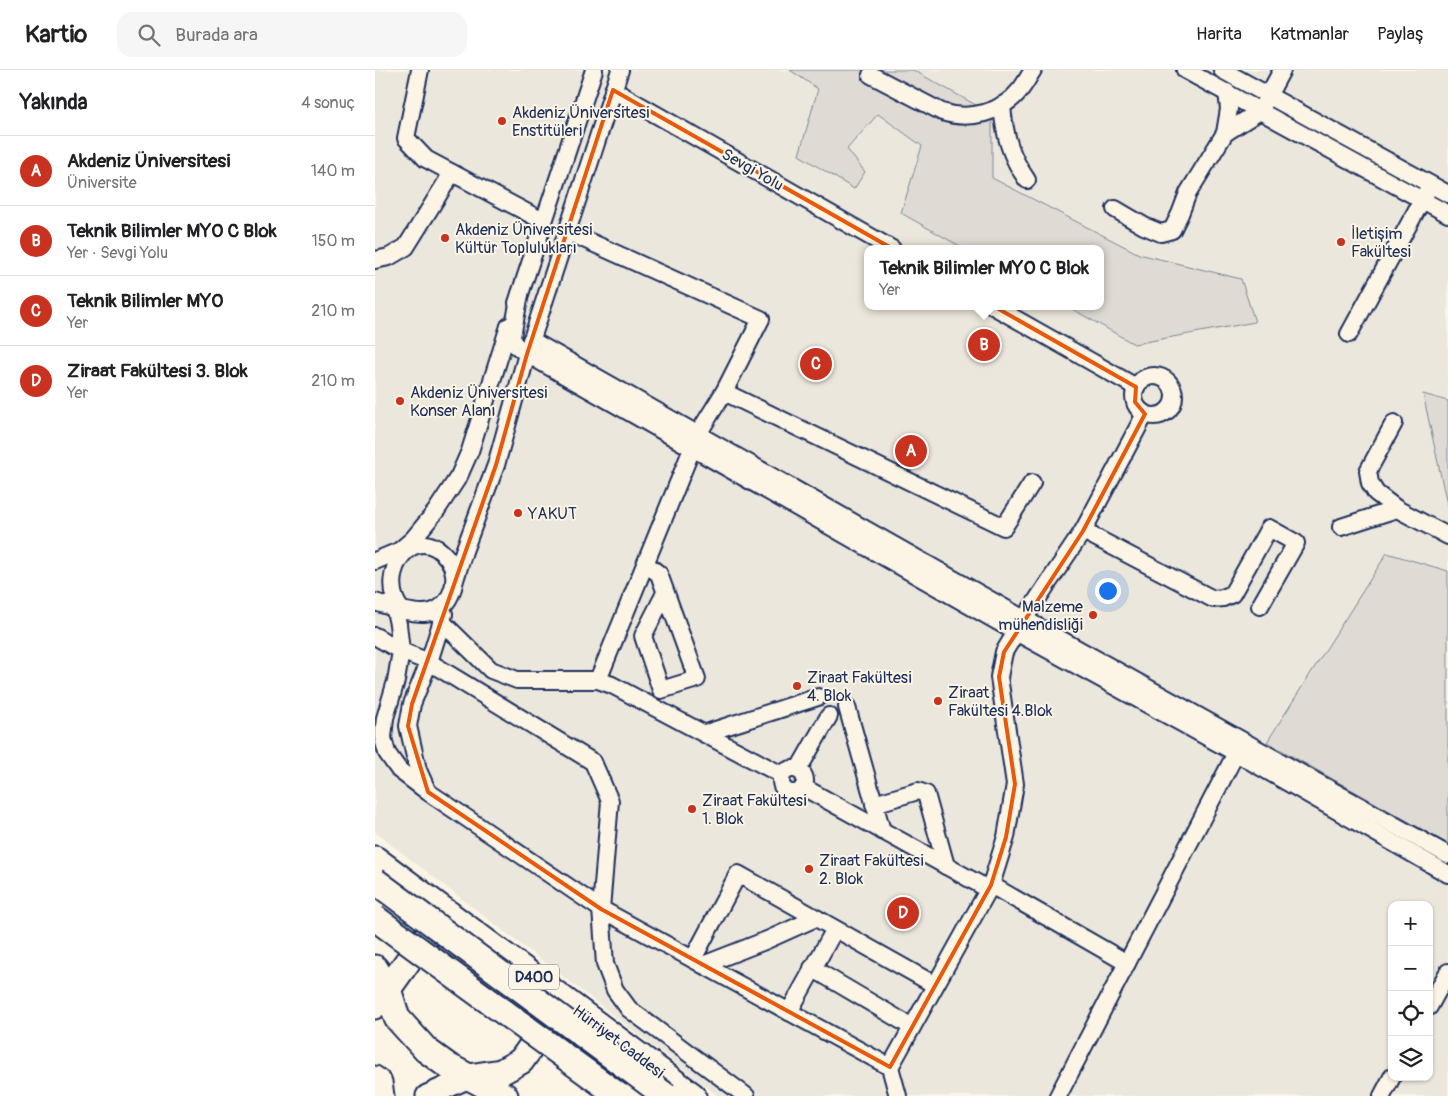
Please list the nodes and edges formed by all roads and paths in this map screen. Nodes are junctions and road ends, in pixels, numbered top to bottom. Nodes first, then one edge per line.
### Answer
1 (420, 70) edge
2 (594, 70) edge
3 (620, 70) edge
4 (1033, 70) edge
5 (1185, 70) edge
6 (1223, 70) edge
7 (1282, 70) edge
8 (871, 75) dead end
9 (613, 90) junction
10 (1227, 92) junction
11 (1268, 95) junction
12 (1002, 105) junction
13 (1260, 110) junction
14 (1225, 133) junction
15 (452, 173) junction
16 (1027, 180) dead end
17 (1431, 184) junction
18 (1448, 194) edge
19 (1422, 200) junction
20 (1115, 209) dead end
21 (1448, 214) edge
22 (543, 221) junction
23 (566, 231) junction
24 (885, 245) edge
25 (375, 260) edge
26 (520, 294) junction
27 (1000, 310) edge
28 (1349, 334) dead end
29 (529, 347) junction
30 (1136, 387) junction
31 (724, 392) junction
32 (1145, 414) junction
33 (1394, 423) dead end
34 (696, 441) junction
35 (1032, 483) dead end
36 (1397, 509) junction
37 (1341, 527) dead end
38 (1083, 531) junction
39 (1448, 536) edge
40 (399, 550) junction
41 (375, 561) edge
42 (646, 564) junction
43 (453, 589) junction
44 (665, 593) junction
45 (375, 602) edge
46 (396, 606) junction
47 (1260, 606) dead end
48 (441, 622) junction
49 (1020, 626) junction
50 (375, 636) edge
51 (401, 651) junction
52 (429, 662) junction
53 (598, 680) junction
54 (847, 707) dead end
55 (829, 716) junction
56 (853, 730) junction
57 (706, 733) junction
58 (1236, 753) junction
59 (790, 772) junction
60 (428, 792) junction
61 (874, 804) junction
62 (882, 831) junction
63 (1448, 855) edge
64 (375, 859) edge
65 (945, 866) junction
66 (1448, 874) edge
67 (375, 881) edge
68 (989, 887) junction
69 (601, 910) junction
70 (449, 914) junction
71 (375, 918) edge
72 (816, 918) junction
73 (835, 929) junction
74 (698, 962) junction
75 (1127, 963) junction
76 (375, 968) edge
77 (812, 968) junction
78 (1448, 972) edge
79 (935, 985) junction
80 (545, 986) junction
81 (382, 999) edge
82 (1433, 1000) edge
83 (789, 1012) junction
84 (912, 1027) junction
85 (890, 1067) junction
86 (375, 1077) edge
87 (469, 1077) junction
88 (1390, 1081) edge
89 (383, 1096) edge
90 (427, 1096) edge
91 (505, 1096) edge
92 (619, 1096) edge
93 (666, 1096) edge
94 (693, 1096) edge
95 (746, 1096) edge
96 (898, 1096) edge
97 (1058, 1096) edge
98 (1382, 1096) edge

1 - 15 street
2 - 22 street
3 - 9 street
4 - 12 street
5 - 10 street
6 - 11 street
7 - 11 street
8 - 12 street
9 - 23 street
9 - 24 street, Sevgi Yolu
10 - 13 street
10 - 14 street
11 - 13 street
11 - 17 street
12 - 16 street
13 - 14 street
13 - 19 street
14 - 20 street
15 - 22 street
15 - 25 street
17 - 18 street
17 - 19 street
19 - 21 street
19 - 28 street
22 - 26 street
23 - 29 street
23 - 31 street
26 - 29 street
26 - 40 street
27 - 30 street
29 - 34 street
29 - 43 street
30 - 32 street
30 - 32 street
31 - 34 street
31 - 35 street
32 - 38 street
33 - 36 street
34 - 42 street
34 - 49 street
36 - 37 street
36 - 39 street
38 - 47 street
38 - 49 street
40 - 41 street
40 - 43 street
40 - 46 street
42 - 44 street
42 - 53 street
43 - 46 street
43 - 48 street
44 - 44 street
45 - 46 street
46 - 51 street
48 - 52 street
48 - 53 street
49 - 58 street
49 - 63 street
49 - 68 street
50 - 51 street
51 - 52 street
51 - 60 street
52 - 60 street
52 - 69 street
53 - 57 street
54 - 56 street
55 - 56 street
55 - 57 street
55 - 59 street
56 - 61 street
57 - 59 street
58 - 66 street
58 - 75 street
59 - 62 street
60 - 69 street
61 - 62 street
61 - 65 street
62 - 65 street
64 - 70 highway, Hürriyet Caddesi / D400
65 - 68 street
67 - 93 highway, bridge
68 - 75 street
68 - 79 street
69 - 74 street
69 - 95 street
70 - 80 highway, Hürriyet Caddesi / D400
70 - 81 highway
71 - 92 highway, bridge
72 - 73 street
72 - 74 street
72 - 74 street
73 - 77 street
73 - 79 street
74 - 83 street
75 - 97 street
76 - 81 highway
77 - 83 street
77 - 84 street
78 - 82 street
79 - 84 street
80 - 87 highway, Hürriyet Caddesi
80 - 94 highway, Hürriyet Caddesi / D400
81 - 87 highway
83 - 85 street
84 - 85 street
85 - 96 street
86 - 89 main road
87 - 90 main road
87 - 91 highway
88 - 98 street

